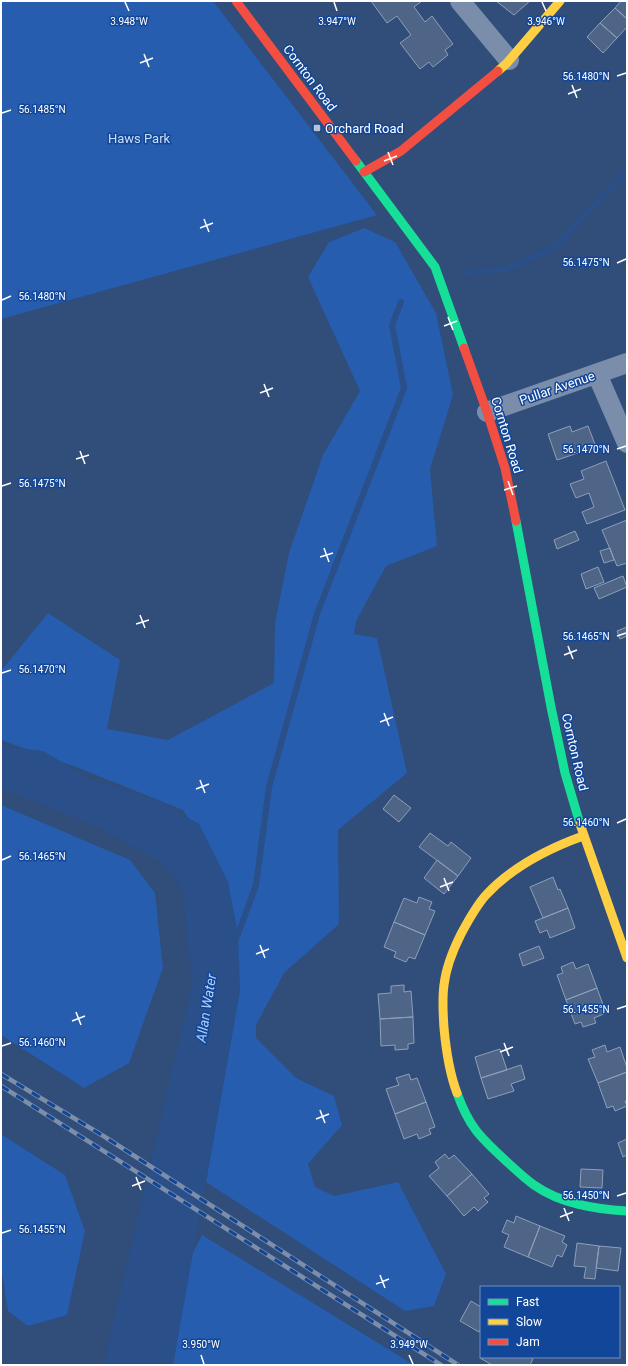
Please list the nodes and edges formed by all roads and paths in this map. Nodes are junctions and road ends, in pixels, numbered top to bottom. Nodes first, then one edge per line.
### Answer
1 (236, 1) edge
2 (460, 1) edge
3 (560, 1) edge
4 (509, 60) junction
5 (364, 172) junction
6 (627, 363) edge
7 (596, 374) junction
8 (487, 412) junction
9 (627, 443) edge
10 (583, 836) junction
11 (627, 958) edge
12 (627, 1211) edge

1 - 5 main road, Cornton Road
2 - 4 street
3 - 4 main road
4 - 5 main road
5 - 8 main road, Cornton Road
6 - 7 street, Pullar Avenue
7 - 8 street, Pullar Avenue
7 - 9 street
8 - 10 main road, Cornton Road
10 - 11 main road, Cornton Road
10 - 12 main road

